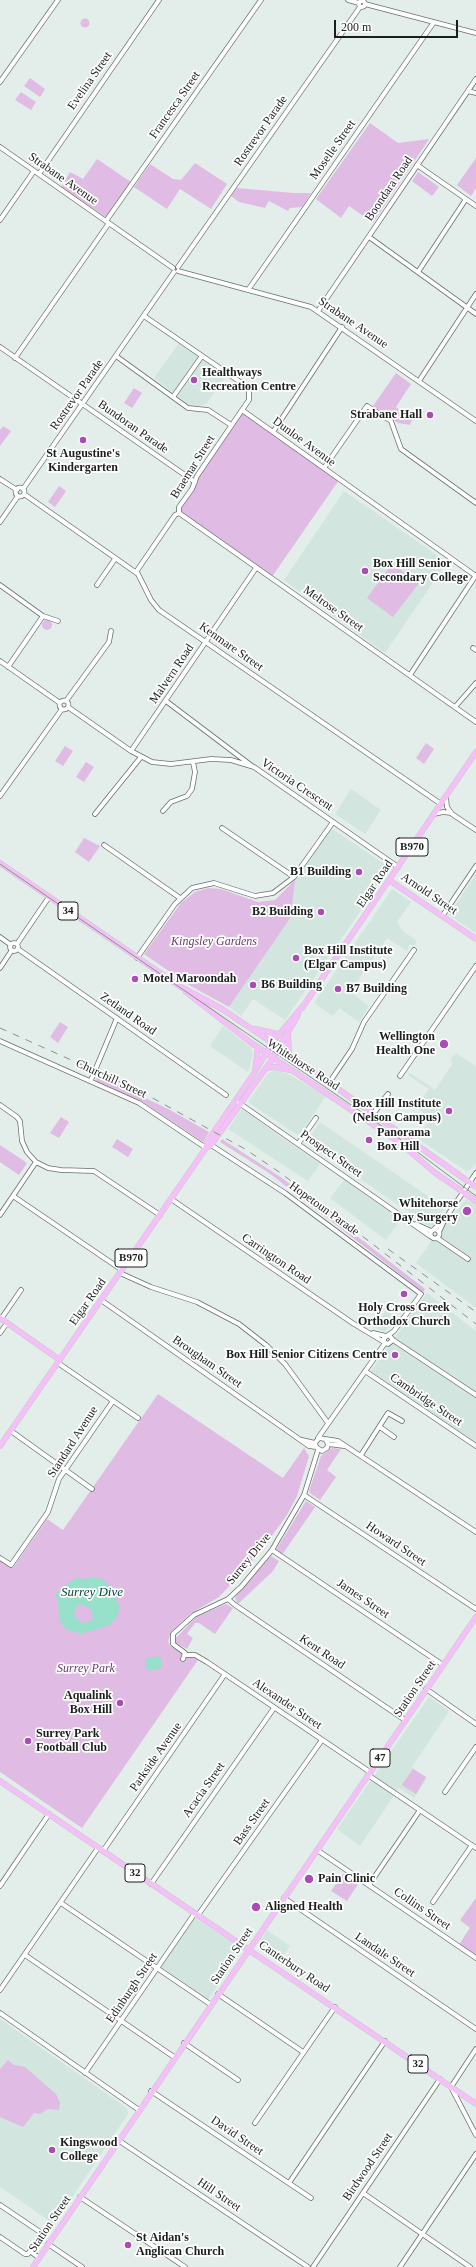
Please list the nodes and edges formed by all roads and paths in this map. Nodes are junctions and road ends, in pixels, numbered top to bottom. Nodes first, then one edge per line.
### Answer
1 (58, 0) edge
2 (159, 0) edge
3 (261, 0) edge
4 (348, 0) edge
5 (362, 3) edge
6 (434, 22) junction
7 (476, 33) edge
8 (476, 79) edge
9 (0, 82) edge
10 (468, 91) junction
11 (476, 93) edge
12 (0, 147) edge
13 (417, 165) junction
14 (34, 171) junction
15 (39, 174) junction
16 (466, 199) junction
17 (476, 206) edge
18 (0, 220) edge
19 (108, 222) junction
20 (368, 237) junction
21 (176, 270) junction
22 (418, 272) junction
23 (248, 290) junction
24 (476, 294) edge
25 (467, 307) junction
26 (318, 311) junction
27 (476, 314) edge
28 (144, 316) junction
29 (342, 327) junction
30 (0, 347) edge
31 (116, 356) junction
32 (202, 356) junction
33 (15, 358) junction
34 (419, 381) junction
35 (173, 397) junction
36 (82, 404) junction
37 (242, 410) junction
38 (476, 421) edge
39 (231, 425) junction
40 (273, 432) junction
41 (324, 468) junction
42 (0, 479) edge
43 (194, 482) junction
44 (23, 489) junction
45 (17, 490) junction
46 (24, 494) junction
47 (18, 496) junction
48 (476, 503) edge
49 (179, 513) junction
50 (0, 522) edge
51 (116, 559) junction
52 (256, 568) junction
53 (136, 572) junction
54 (476, 575) edge
55 (0, 585) edge
56 (97, 585) dead end
57 (43, 616) junction
58 (58, 621) dead end
59 (111, 631) dead end
60 (206, 642) junction
61 (2, 663) edge
62 (8, 667) junction
63 (0, 668) edge
64 (410, 675) junction
65 (476, 683) edge
66 (66, 701) junction
67 (166, 701) junction
68 (60, 703) junction
69 (68, 707) junction
70 (455, 707) junction
71 (62, 709) junction
72 (476, 722) edge
73 (131, 751) junction
74 (476, 752) edge
75 (141, 757) junction
76 (193, 762) junction
77 (254, 767) junction
78 (0, 796) edge
79 (446, 797) junction
80 (441, 804) junction
81 (163, 811) dead end
82 (95, 814) dead end
83 (434, 814) junction
84 (452, 814) junction
85 (333, 822) junction
86 (222, 828) dead end
87 (476, 830) edge
88 (104, 845) dead end
89 (0, 863) edge
90 (476, 866) edge
91 (398, 867) junction
92 (294, 877) junction
93 (389, 880) junction
94 (49, 897) junction
95 (180, 898) junction
96 (442, 915) junction
97 (0, 937) edge
98 (476, 939) edge
99 (17, 944) junction
100 (11, 945) junction
101 (18, 949) junction
102 (12, 950) junction
103 (414, 950) dead end
104 (137, 958) junction
105 (476, 966) edge
106 (0, 968) edge
107 (179, 986) junction
108 (303, 1006) junction
109 (117, 1018) junction
110 (250, 1028) junction
111 (288, 1033) junction
112 (278, 1034) junction
113 (0, 1041) edge
114 (272, 1043) junction
115 (258, 1047) junction
116 (279, 1048) junction
117 (266, 1053) junction
118 (289, 1054) junction
119 (273, 1058) junction
120 (266, 1068) junction
121 (293, 1071) junction
122 (255, 1072) junction
123 (400, 1076) dead end
124 (91, 1080) junction
125 (329, 1083) junction
126 (388, 1094) dead end
127 (226, 1095) dead end
128 (238, 1102) junction
129 (0, 1105) edge
130 (373, 1114) junction
131 (316, 1118) dead end
132 (298, 1144) junction
133 (211, 1145) junction
134 (206, 1148) junction
135 (36, 1162) junction
136 (476, 1173) edge
137 (469, 1183) junction
138 (476, 1187) edge
139 (463, 1192) junction
140 (13, 1196) junction
141 (171, 1199) junction
142 (476, 1201) edge
143 (0, 1215) edge
144 (160, 1215) junction
145 (445, 1219) junction
146 (416, 1224) junction
147 (432, 1230) junction
148 (439, 1232) junction
149 (430, 1236) junction
150 (438, 1238) junction
151 (468, 1260) dead end
152 (121, 1272) junction
153 (20, 1290) dead end
154 (102, 1300) junction
155 (0, 1318) edge
156 (7, 1323) junction
157 (0, 1333) edge
158 (371, 1333) junction
159 (390, 1337) junction
160 (385, 1342) junction
161 (59, 1362) junction
162 (365, 1371) junction
163 (476, 1395) edge
164 (113, 1401) junction
165 (138, 1418) dead end
166 (402, 1421) dead end
167 (327, 1425) junction
168 (380, 1428) junction
169 (11, 1431) junction
170 (394, 1437) dead end
171 (326, 1439) junction
172 (328, 1444) junction
173 (316, 1445) junction
174 (0, 1446) edge
175 (344, 1446) junction
176 (476, 1446) edge
177 (361, 1455) junction
178 (65, 1470) junction
179 (92, 1489) dead end
180 (304, 1495) junction
181 (476, 1532) edge
182 (272, 1550) junction
183 (0, 1558) edge
184 (228, 1599) junction
185 (476, 1609) edge
186 (476, 1617) edge
187 (192, 1654) joint
188 (443, 1666) junction
189 (225, 1674) junction
190 (426, 1689) junction
191 (274, 1708) junction
192 (405, 1720) junction
193 (476, 1724) edge
194 (322, 1740) junction
195 (476, 1747) edge
196 (369, 1774) junction
197 (0, 1781) edge
198 (445, 1792) dead end
199 (420, 1810) junction
200 (49, 1814) junction
201 (474, 1846) edge
202 (98, 1848) junction
203 (317, 1850) junction
204 (103, 1852) junction
205 (151, 1884) junction
206 (369, 1885) junction
207 (0, 1886) edge
208 (284, 1898) junction
209 (433, 1902) dead end
210 (61, 1903) junction
211 (197, 1914) junction
212 (249, 1948) junction
213 (25, 1956) junction
214 (476, 1958) edge
215 (157, 1968) junction
216 (0, 1990) edge
217 (218, 1994) junction
218 (210, 2004) junction
219 (334, 2007) junction
220 (0, 2014) edge
221 (121, 2022) junction
222 (476, 2029) edge
223 (385, 2042) junction
224 (184, 2043) junction
225 (476, 2049) edge
226 (303, 2052) junction
227 (174, 2057) junction
228 (85, 2073) junction
229 (440, 2079) junction
230 (238, 2080) dead end
231 (451, 2087) junction
232 (151, 2091) junction
233 (476, 2104) edge
234 (138, 2110) junction
235 (255, 2123) dead end
236 (476, 2135) edge
237 (118, 2140) junction
238 (476, 2154) edge
239 (289, 2183) junction
240 (363, 2193) junction
241 (80, 2197) junction
242 (311, 2198) dead end
243 (0, 2205) edge
244 (422, 2234) junction
245 (0, 2237) edge
246 (48, 2244) junction
247 (30, 2251) junction
248 (40, 2258) junction
249 (33, 2267) edge
250 (82, 2267) edge
251 (185, 2267) edge
252 (308, 2267) edge
253 (313, 2267) edge
254 (400, 2267) edge
255 (470, 2267) edge

1 - 9 street
2 - 15 street, Evelina Street
3 - 19 street, Francesca Street
4 - 5 street
5 - 6 street
5 - 21 street, Rostrevor Parade
6 - 7 street
6 - 23 street, Moselle Street
8 - 10 street, Boondara Road
10 - 11 street
10 - 13 street, Boondara Road
12 - 14 street, Strabane Avenue
13 - 16 street
13 - 20 street, Boondara Road
14 - 15 street, Strabane Avenue
14 - 18 street
15 - 19 street, Strabane Avenue
16 - 17 street
16 - 22 street
19 - 21 street, Strabane Avenue
19 - 33 street, Francesca Street
20 - 22 street
20 - 26 street, Boondara Road
21 - 23 street, Strabane Avenue
21 - 28 street, Rostrevor Parade
22 - 25 street
23 - 26 street, Strabane Avenue
24 - 25 street
25 - 27 street
25 - 34 street
26 - 29 street, Strabane Avenue
28 - 31 street, Rostrevor Parade
28 - 32 street
29 - 34 street, Strabane Avenue
29 - 40 street
30 - 33 street, Bundoran Parade
31 - 35 street
31 - 36 street, Rostrevor Parade
32 - 35 street
32 - 37 street
33 - 36 street, Bundoran Parade
34 - 38 street, Strabane Avenue
35 - 39 street
36 - 43 street, Bundoran Parade
36 - 44 street, Rostrevor Parade
37 - 39 street, Braemar Street
37 - 40 street, Dunloe Avenue
39 - 43 street, Braemar Street
40 - 41 street, Dunloe Avenue
41 - 48 street
41 - 54 street, Dunloe Avenue
42 - 45 street
43 - 49 street, Braemar Street
44 - 45 street
44 - 46 street
45 - 47 street
46 - 47 street
46 - 51 street, Kenmare Street
47 - 50 street
49 - 52 street, Melrose Street
49 - 53 street, Braemar Street
51 - 53 street, Kenmare Street
51 - 56 street
52 - 60 street, Malvern Road
52 - 64 street, Melrose Street
53 - 60 street, Kenmare Street
54 - 64 street
55 - 57 street
57 - 58 street
57 - 62 street
59 - 66 street
60 - 67 street, Malvern Road
60 - 80 street, Kenmare Street
61 - 62 street
61 - 63 street
62 - 68 street
64 - 70 street, Melrose Street
65 - 70 street
66 - 68 street
66 - 69 street
67 - 73 street, Malvern Road
67 - 77 street
68 - 71 street
69 - 71 street
69 - 73 street, Victoria Crescent
70 - 72 street, Melrose Street
71 - 78 street
73 - 75 street, Victoria Crescent
74 - 79 main road, Elgar Road / B970
75 - 76 street, Victoria Crescent
75 - 82 street
76 - 77 street, Victoria Crescent
76 - 81 street
77 - 85 street, Victoria Crescent
79 - 80 main road, Elgar Road / B970
79 - 84 street
80 - 83 main road, Elgar Road / B970
83 - 84 street
83 - 91 main road, Elgar Road / B970
84 - 87 street
85 - 91 street, Victoria Crescent
85 - 92 street
86 - 92 street
88 - 95 street
89 - 94 main road, Whitehorse Road / 34
90 - 96 street
91 - 93 main road, Elgar Road / B970
92 - 95 street
93 - 96 main road, Arnold Street
93 - 108 main road, Elgar Road / B970
94 - 99 street
94 - 104 main road, Whitehorse Road / 34
95 - 104 street
96 - 98 main road, Arnold Street
97 - 100 street
99 - 100 street
99 - 101 street
100 - 102 street
101 - 102 street
101 - 109 street, Zetland Road
102 - 106 street
103 - 125 street
104 - 107 main road, Whitehorse Road / 34
105 - 123 street
107 - 110 main road, Whitehorse Road / 34
107 - 115 main road, Whitehorse Road / 34
108 - 111 main road, Elgar Road / B970
108 - 112 main road, Elgar Road / B970
109 - 124 street
109 - 127 street, Zetland Road
110 - 112 main road
110 - 114 main road, Whitehorse Road / 34
111 - 116 main road, Elgar Road / B970
111 - 118 main road
112 - 114 main road, Elgar Road / B970
113 - 124 street, Churchill Street
114 - 116 main road, Whitehorse Road / 34
114 - 117 main road, Elgar Road / B970
115 - 117 main road, Whitehorse Road / 34
115 - 122 main road
116 - 118 main road, Whitehorse Road / 34
116 - 119 main road, Elgar Road / B970
117 - 119 main road, Whitehorse Road / 34
117 - 122 main road, Elgar Road / B970
118 - 125 main road, Whitehorse Road / 34
119 - 120 main road, Elgar Road / B970
119 - 121 main road, Whitehorse Road / 34
120 - 121 main road
120 - 128 main road, Elgar Road / B970
121 - 139 main road, Whitehorse Road / 34
122 - 128 main road, Elgar Road / B970
124 - 134 street, Churchill Street
125 - 130 main road, Whitehorse Road / 34
126 - 130 street
128 - 132 street, Prospect Street
128 - 133 main road, Elgar Road / B970
128 - 134 main road, Elgar Road / B970
129 - 135 street
130 - 137 main road, Whitehorse Road / 34
131 - 132 street
132 - 146 street, Prospect Street
133 - 134 main road, Elgar Road / B970
133 - 159 street, Hopetoun Parade
134 - 141 main road, Elgar Road / B970
135 - 140 street
135 - 144 street
136 - 137 street
137 - 138 main road, Whitehorse Road / 34
137 - 139 street
139 - 142 main road, Whitehorse Road / 34
139 - 145 street
140 - 143 street
140 - 152 street
141 - 144 main road, Elgar Road / B970
141 - 158 street, Carrington Road
144 - 152 main road, Elgar Road / B970
145 - 147 street
145 - 148 street
146 - 147 street, Prospect Street
146 - 149 street, Prospect Street
147 - 148 street, Prospect Street
147 - 149 street
148 - 150 street
149 - 150 street
150 - 151 street
152 - 154 main road, Elgar Road / B970
152 - 167 street
153 - 155 street
154 - 161 main road, Elgar Road / B970
154 - 173 street, Brougham Street
155 - 156 main road
156 - 157 street
156 - 161 main road
158 - 159 street, Carrington Road
158 - 160 street, Carrington Road
159 - 160 street
159 - 160 street
159 - 163 street, Carrington Road
160 - 162 street
161 - 164 street
161 - 169 main road, Elgar Road / B970
162 - 167 street
162 - 176 street, Cambridge Street
164 - 165 street
164 - 178 street, Standard Avenue
166 - 168 street
167 - 171 street
167 - 173 street
168 - 170 street
168 - 177 street
169 - 174 main road, Elgar Road / B970
169 - 178 street
171 - 172 street
171 - 173 street
171 - 175 street
172 - 173 street
172 - 175 street
173 - 180 street, Surrey Drive
175 - 177 street
177 - 181 street
178 - 179 street
178 - 183 street, Standard Avenue
180 - 182 street, Surrey Drive
180 - 185 street, Howard Street
182 - 184 street, Surrey Drive
182 - 188 street, James Street
184 - 187 street, Surrey Drive
184 - 192 street, Kent Road
186 - 188 main road, Station Street / 47
187 - 189 street, Alexander Street
188 - 190 main road, Station Street / 47
189 - 191 street, Alexander Street
189 - 204 street, Parkside Avenue
190 - 192 main road, Station Street / 47
190 - 193 street
191 - 194 street, Alexander Street
191 - 205 street, Acacia Street
192 - 196 main road, Station Street / 47
194 - 196 street, Alexander Street
194 - 211 street, Bass Street
195 - 198 street
196 - 199 street, Alexander Street
196 - 203 main road, Station Street / 47
197 - 200 main road, Canterbury Road / 32
199 - 201 street, Alexander Street
199 - 206 street
200 - 202 main road, Canterbury Road / 32
200 - 207 street
201 - 209 street
202 - 204 main road, Canterbury Road / 32
202 - 210 street
203 - 206 street, Collins Street
203 - 208 main road, Station Street / 47
204 - 205 main road, Canterbury Road / 32
205 - 211 main road, Canterbury Road / 32
206 - 214 street, Collins Street
208 - 212 main road, Station Street / 47
208 - 222 street, Landale Street
210 - 213 street
210 - 215 street
211 - 212 main road, Canterbury Road / 32
211 - 215 street, Edinburgh Street
212 - 217 main road, Station Street / 47
212 - 219 main road, Canterbury Road / 32
213 - 216 street
213 - 221 street
215 - 218 street
215 - 221 street, Edinburgh Street
217 - 218 main road, Station Street / 47
217 - 226 street
218 - 224 main road, Station Street / 47
219 - 223 main road, Canterbury Road / 32
219 - 226 street
220 - 228 street
221 - 227 street
221 - 228 street, Edinburgh Street
223 - 229 main road, Canterbury Road / 32
223 - 239 street
224 - 227 main road, Station Street / 47
224 - 230 street
225 - 231 street
226 - 235 street
227 - 232 main road, Station Street / 47
228 - 234 street
229 - 231 main road, Canterbury Road / 32
229 - 240 street, Birdwood Street
231 - 233 main road, Canterbury Road / 32
231 - 236 street
232 - 234 main road, Station Street / 47
232 - 239 street, David Street
234 - 237 main road, Station Street / 47
237 - 241 main road, Station Street / 47
237 - 252 street, Hill Street
238 - 244 street
239 - 242 street, David Street
240 - 244 street
240 - 253 street, Birdwood Street
241 - 246 main road, Station Street / 47
241 - 251 street
243 - 247 street
244 - 254 street
244 - 255 street
245 - 247 street
246 - 248 main road, Station Street / 47
246 - 250 street
247 - 248 street
248 - 249 main road, Station Street / 47

